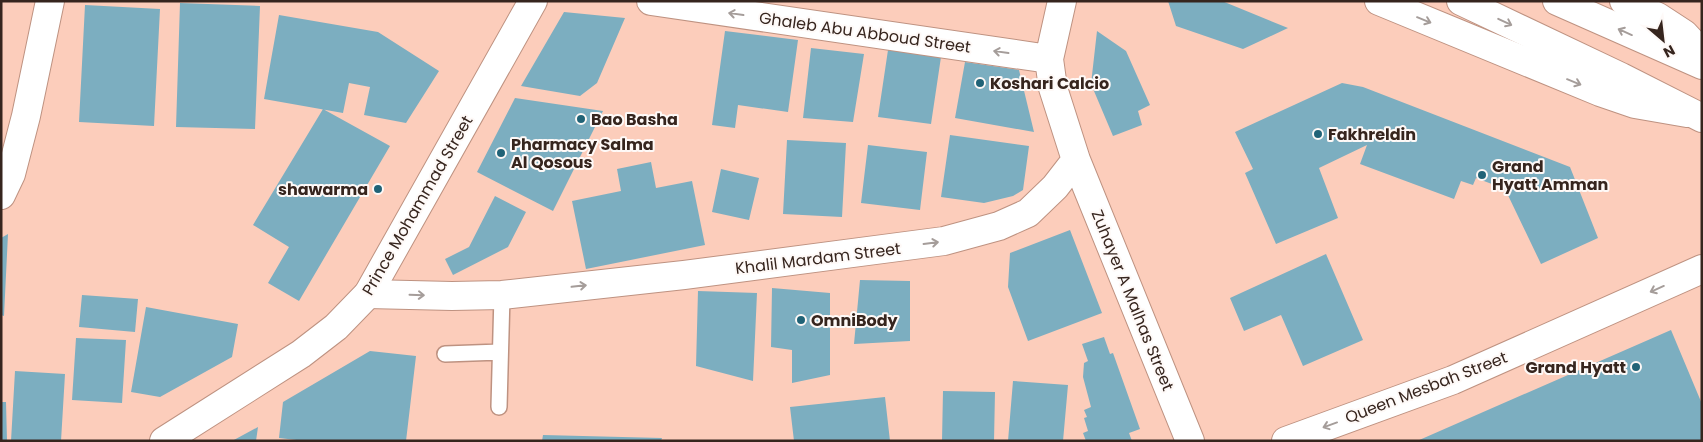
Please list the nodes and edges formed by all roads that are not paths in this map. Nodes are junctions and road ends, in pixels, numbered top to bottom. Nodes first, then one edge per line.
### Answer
1 (50, 1) edge
2 (533, 1) edge
3 (651, 1) edge
4 (1062, 1) edge
5 (1379, 1) edge
6 (1461, 1) edge
7 (1557, 1) edge
8 (1624, 1) edge
9 (1702, 53) edge
10 (1049, 59) junction
11 (1702, 65) edge
12 (1697, 116) edge
13 (1076, 160) junction
14 (1, 195) edge
15 (1702, 269) edge
16 (368, 294) junction
17 (502, 295) junction
18 (500, 352) junction
19 (445, 354) dead end
20 (499, 407) dead end
21 (164, 441) edge
22 (1190, 441) edge
23 (1286, 441) edge

1 - 14 street
2 - 16 street, Prince Mohammad Street
10 -> 3 street, Ghaleb Abu Abboud Street
4 - 10 street
5 -> 12 street
6 -> 12 street
11 -> 7 street
8 - 9 street
10 - 13 street
17 -> 13 street, Khalil Mardam Street
13 - 22 street, Zuhayer A Malhas Street
15 -> 23 street, Queen Mesbah Street
16 -> 17 street, Khalil Mardam Street
16 - 21 street, Prince Mohammad Street
17 - 18 lane
18 - 19 lane
18 - 20 lane

